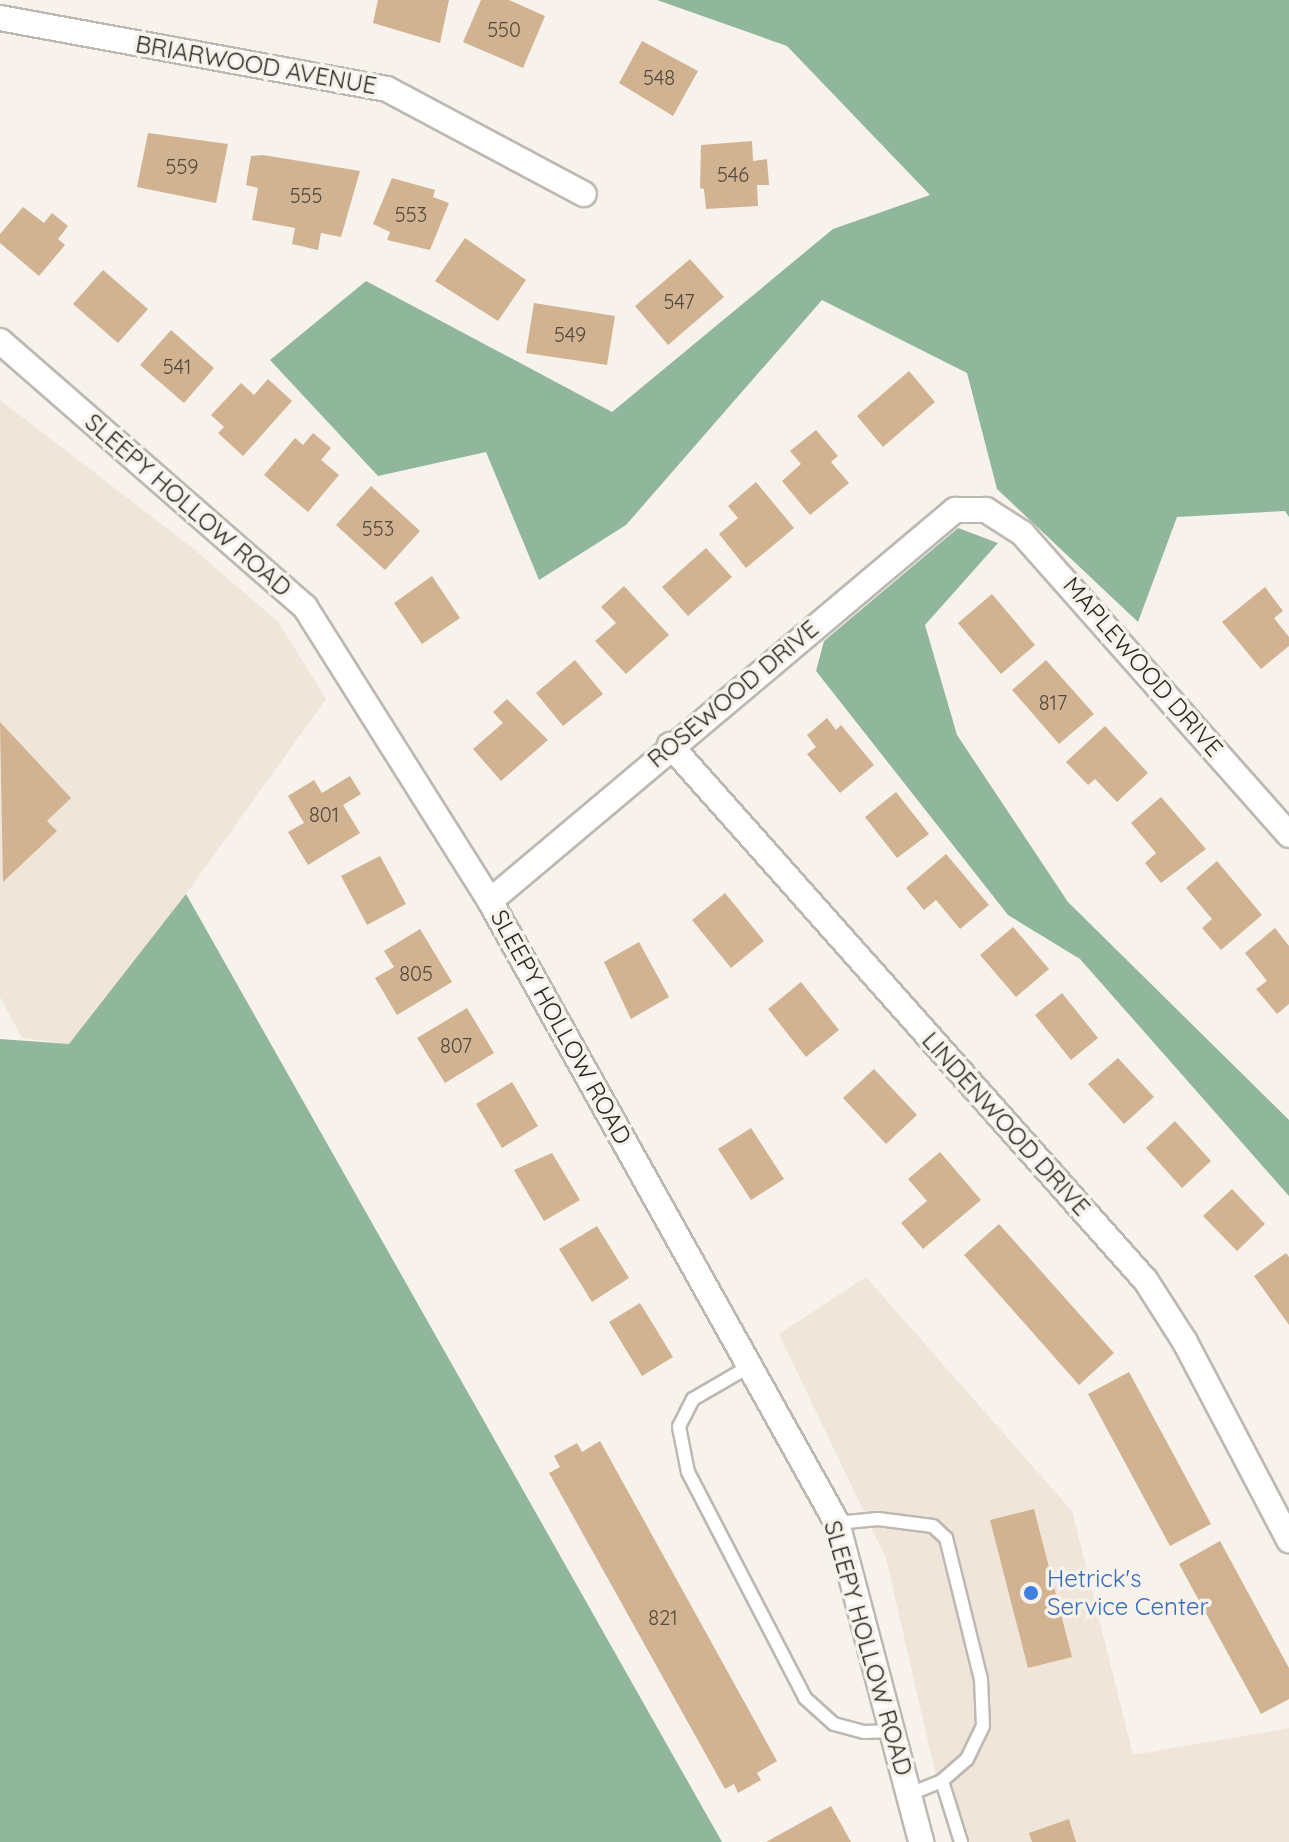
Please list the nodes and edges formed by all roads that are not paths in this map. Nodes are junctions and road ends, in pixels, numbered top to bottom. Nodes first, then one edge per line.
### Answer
1 (0, 18) edge
2 (584, 194) dead end
3 (0, 341) edge
4 (986, 510) joint
5 (670, 745) junction
6 (1289, 835) edge
7 (490, 901) junction
8 (750, 1366) junction
9 (837, 1523) junction
10 (1289, 1540) edge
11 (893, 1731) junction
12 (942, 1781) junction
13 (909, 1794) junction
14 (921, 1842) edge
15 (961, 1842) edge

1 - 2 street, BRIARWOOD AVENUE
3 - 7 street, SLEEPY HOLLOW ROAD
4 - 5 street, ROSEWOOD DRIVE
4 - 6 street, MAPLEWOOD DRIVE
5 - 7 street, ROSEWOOD DRIVE
5 - 10 street, LINDENWOOD DRIVE
7 - 8 street, SLEEPY HOLLOW ROAD
8 - 9 street, SLEEPY HOLLOW ROAD
8 - 11 lane
9 - 11 street, SLEEPY HOLLOW ROAD
9 - 12 lane
11 - 13 street, SLEEPY HOLLOW ROAD
12 - 13 lane
12 - 15 lane
13 - 14 street, SLEEPY HOLLOW ROAD

